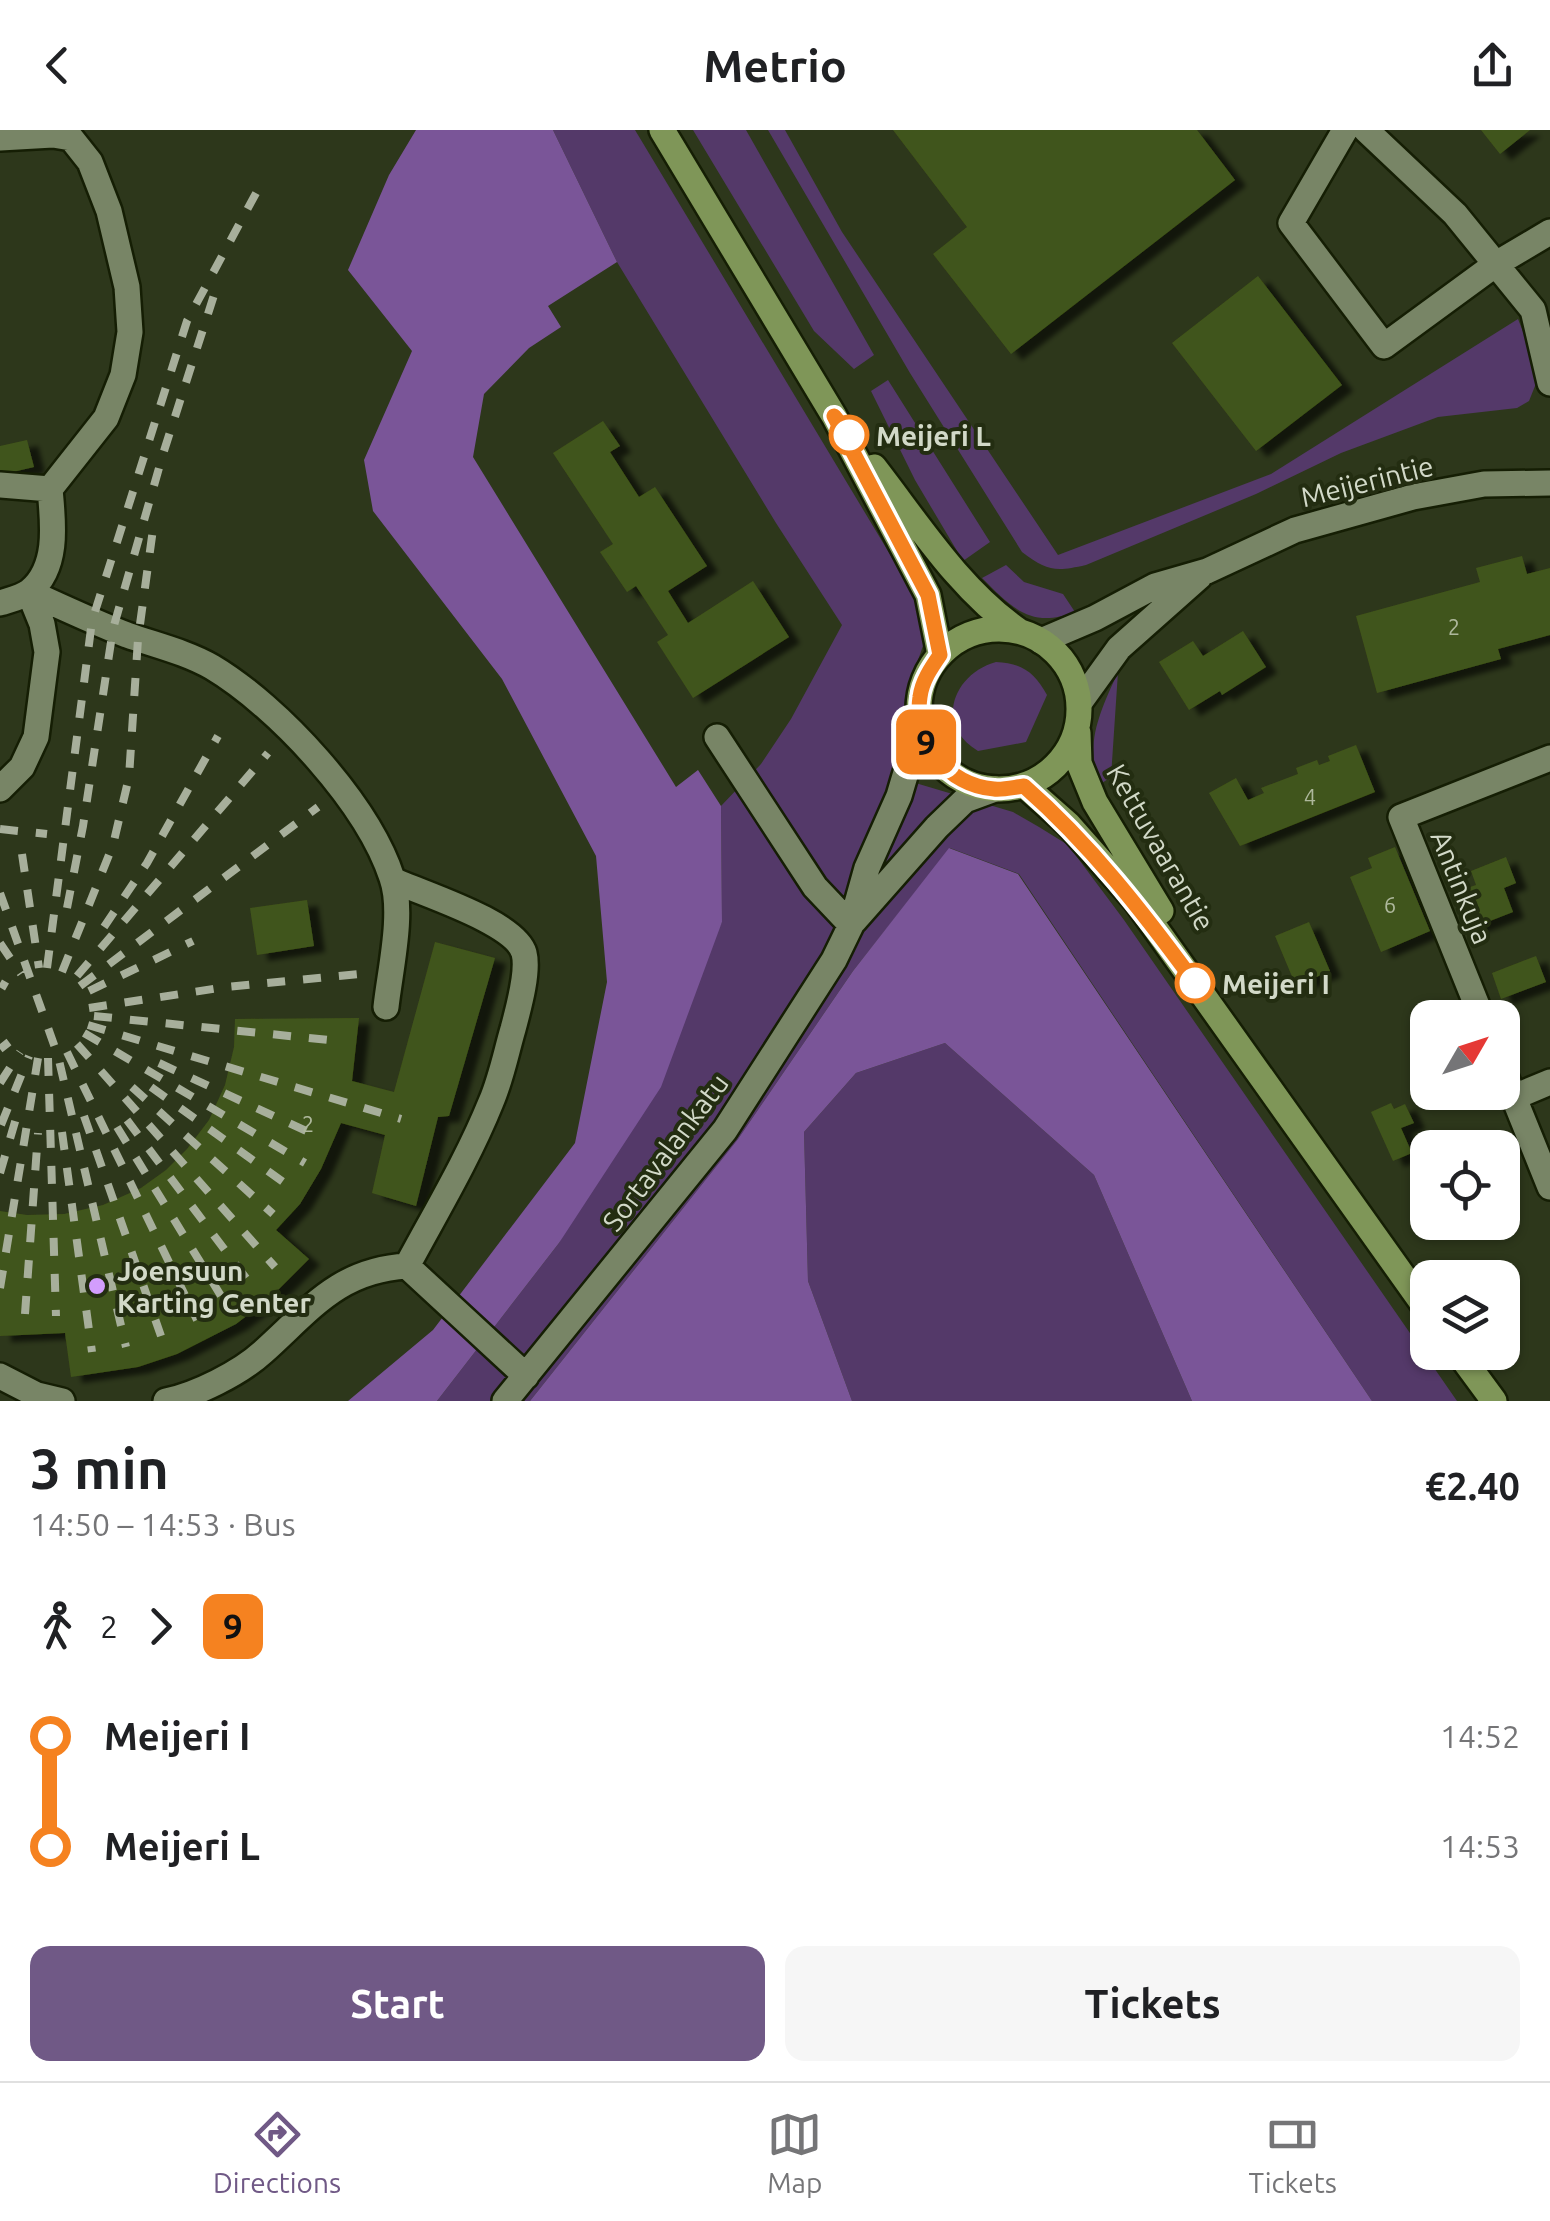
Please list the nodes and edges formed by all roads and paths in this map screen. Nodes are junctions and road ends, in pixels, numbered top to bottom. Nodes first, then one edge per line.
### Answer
1 (662, 130) edge
2 (1345, 130) edge
3 (1366, 130) edge
4 (0, 138) edge
5 (1550, 232) edge
6 (1496, 264) junction
7 (1548, 348) edge
8 (1550, 382) edge
9 (834, 416) junction
10 (1550, 483) edge
11 (0, 486) edge
12 (50, 489) junction
13 (1207, 571) junction
14 (29, 592) junction
15 (0, 604) edge
16 (1030, 636) junction
17 (940, 655) junction
18 (1079, 715) junction
19 (920, 726) junction
20 (717, 737) dead end
21 (1550, 758) edge
22 (1024, 786) junction
23 (0, 789) edge
24 (994, 789) junction
25 (393, 880) junction
26 (851, 925) junction
27 (1475, 1000) edge
28 (386, 1006) dead end
29 (1550, 1082) edge
30 (1520, 1094) edge
31 (1519, 1110) edge
32 (1310, 1142) junction
33 (1550, 1187) edge
34 (407, 1266) junction
35 (1410, 1285) edge
36 (1471, 1370) edge
37 (0, 1376) edge
38 (526, 1376) junction
39 (62, 1401) edge
40 (166, 1401) edge
41 (506, 1401) edge
42 (1494, 1401) edge

1 - 9 main road
2 - 6 street
3 - 6 street
4 - 12 street
5 - 6 street
6 - 7 street
7 - 8 street
9 - 16 main road
9 - 17 main road
10 - 13 street, Meijerintie
11 - 12 street
12 - 14 street
13 - 16 street, Meijerintie
13 - 18 street, Meijerintie
14 - 15 street
14 - 23 street
14 - 25 street
16 - 17 main road
16 - 18 main road
17 - 19 main road
18 - 22 main road
18 - 32 main road, Kettuvaarantie
19 - 24 main road
19 - 26 street, Sortavalankatu
20 - 26 street
21 - 27 street, Antinkuja
22 - 24 main road
22 - 32 main road, Kettuvaarantie
24 - 26 street, Sortavalankatu
25 - 28 street
25 - 34 street
26 - 38 street, Sortavalankatu
29 - 30 street
31 - 33 street
32 - 35 main road, Kettuvaarantie
34 - 38 street
34 - 40 street
36 - 42 main road
37 - 39 street
38 - 41 street, Sortavalankatu

